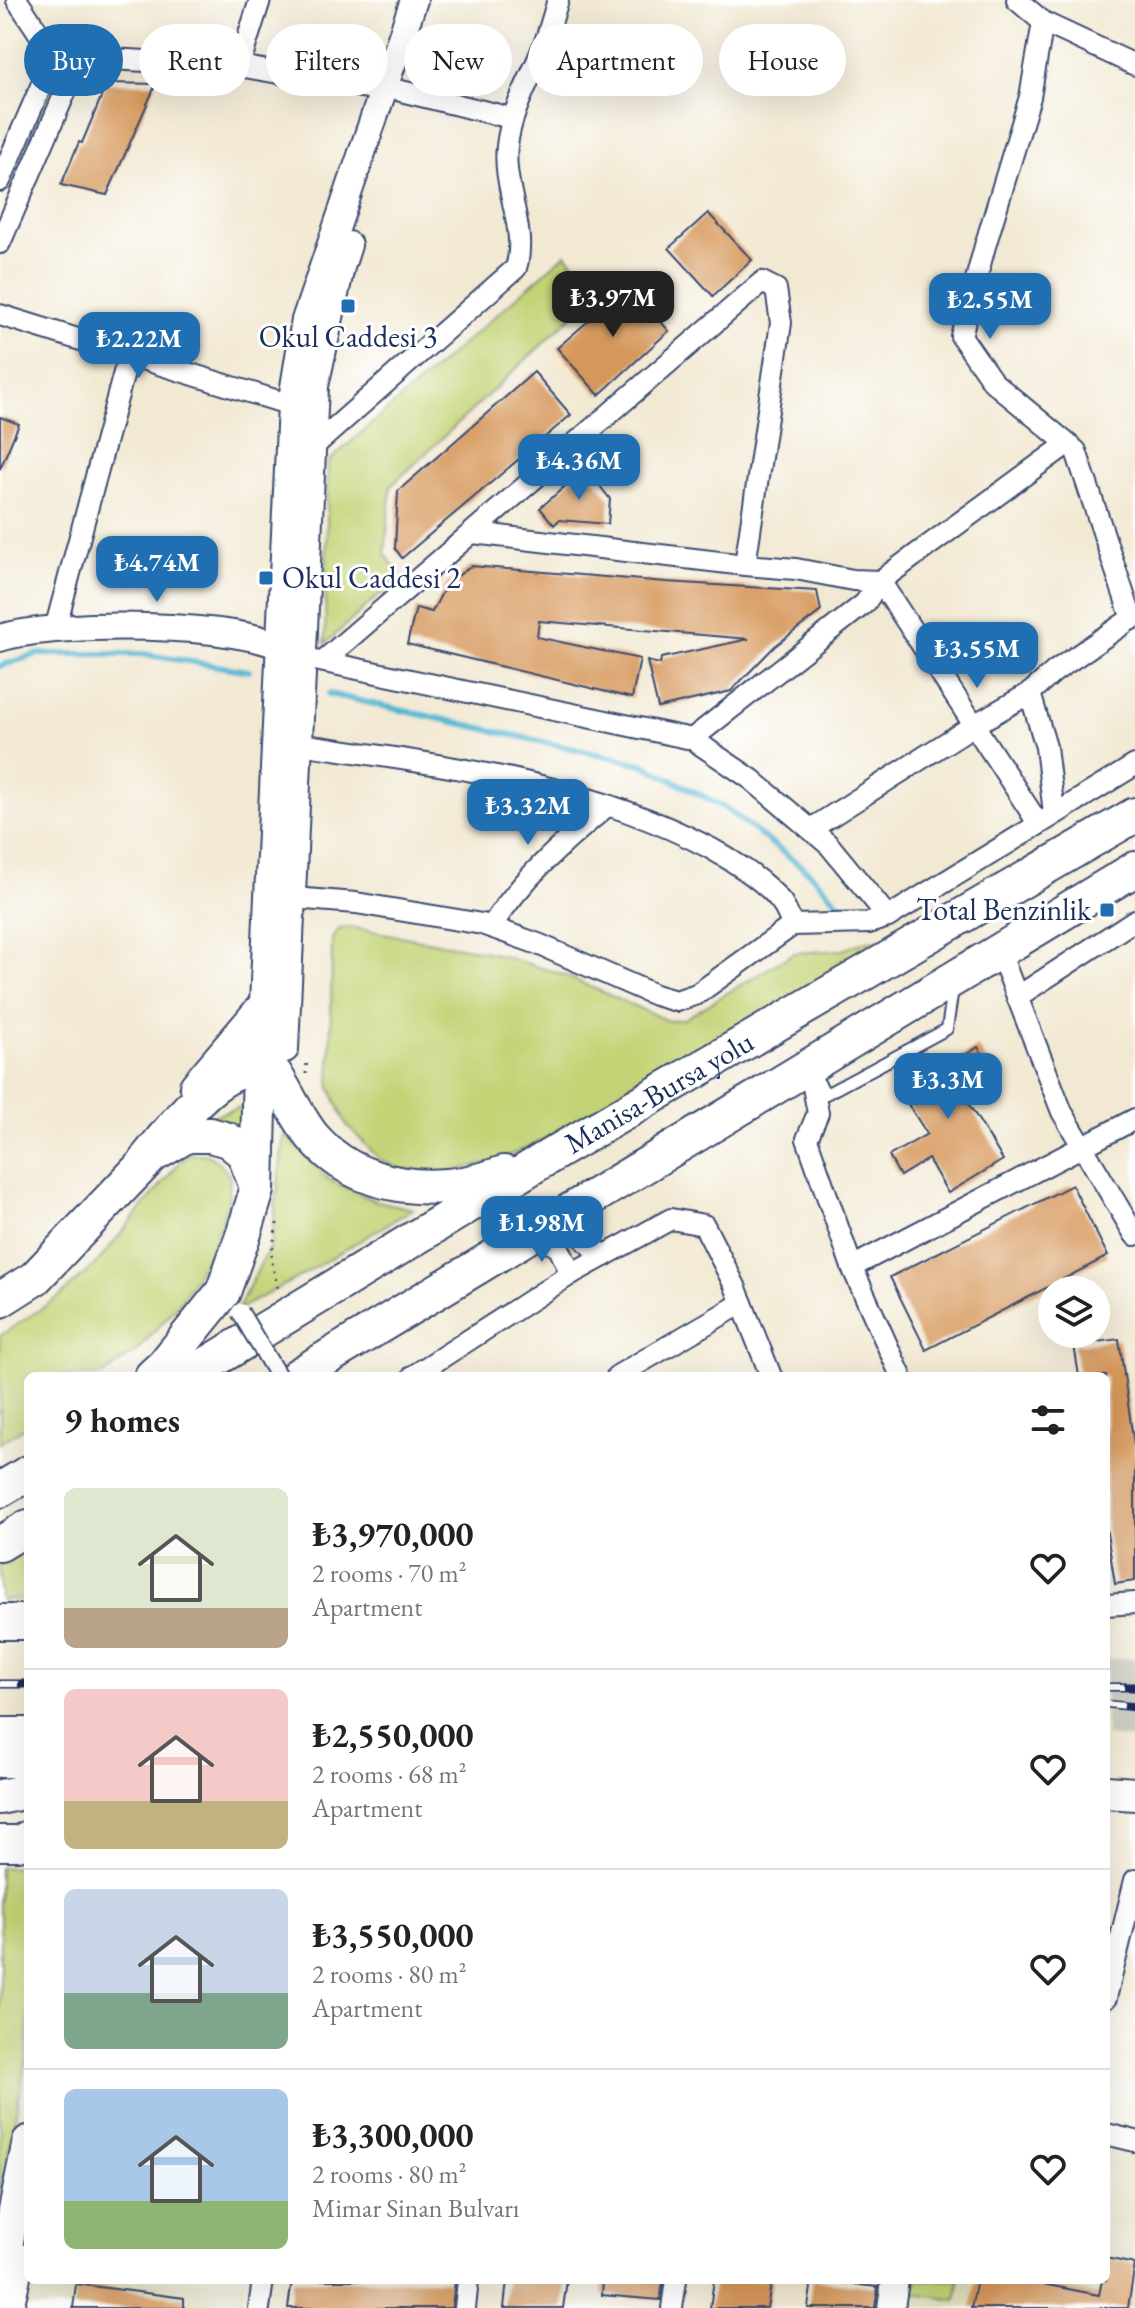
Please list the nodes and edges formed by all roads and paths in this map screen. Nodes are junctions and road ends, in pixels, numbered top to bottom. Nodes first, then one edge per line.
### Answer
1 (17, 0) edge
2 (260, 0) edge
3 (414, 0) edge
4 (432, 0) edge
5 (558, 0) edge
6 (1017, 0) edge
7 (1043, 22) junction
8 (33, 24) edge
9 (250, 31) edge
10 (1135, 65) edge
11 (250, 68) edge
12 (393, 91) junction
13 (30, 96) edge
14 (64, 96) edge
15 (511, 118) junction
16 (9, 132) edge
17 (0, 181) edge
18 (0, 243) edge
19 (0, 315) edge
20 (129, 354) junction
21 (302, 408) junction
22 (1067, 444) junction
23 (313, 447) junction
24 (473, 533) junction
25 (745, 565) junction
26 (880, 581) junction
27 (1133, 618) edge
28 (55, 629) junction
29 (0, 638) edge
30 (278, 643) junction
31 (314, 660) junction
32 (1030, 693) junction
33 (974, 725) junction
34 (692, 739) junction
35 (300, 744) junction
36 (1135, 765) edge
37 (608, 805) junction
38 (1135, 815) edge
39 (1046, 818) junction
40 (811, 829) junction
41 (1135, 869) edge
42 (293, 898) junction
43 (888, 917) junction
44 (1135, 920) edge
45 (793, 925) junction
46 (491, 927) junction
47 (999, 950) junction
48 (1017, 997) junction
49 (263, 1009) junction
50 (809, 1066) junction
51 (274, 1077) junction
52 (1135, 1119) edge
53 (1081, 1146) junction
54 (149, 1156) junction
55 (550, 1156) junction
56 (257, 1190) junction
57 (578, 1207) junction
58 (535, 1234) junction
59 (1135, 1235) edge
60 (604, 1256) junction
61 (852, 1267) junction
62 (571, 1274) junction
63 (0, 1300) edge
64 (742, 1303) junction
65 (240, 1312) dead end
66 (368, 1333) junction
67 (156, 1372) edge
68 (195, 1372) edge
69 (276, 1372) edge
70 (304, 1372) edge
71 (335, 1372) edge
72 (419, 1372) edge
73 (624, 1372) edge
74 (769, 1372) edge
75 (899, 1372) edge
76 (24, 1475) edge
77 (0, 1490) edge
78 (24, 1529) edge
79 (0, 1544) edge
80 (1135, 1603) edge
81 (1110, 1605) edge
82 (0, 1622) edge
83 (24, 1622) edge
84 (24, 1740) edge
85 (10, 1761) edge
86 (1110, 1772) edge
87 (1135, 1774) edge
88 (24, 1784) edge
89 (24, 1791) edge
90 (1110, 1792) edge
91 (1135, 1794) edge
92 (0, 1797) edge
93 (1135, 1880) edge
94 (1126, 1952) edge
95 (1110, 1989) edge
96 (1110, 2135) edge
97 (1135, 2141) edge
98 (24, 2160) edge
99 (24, 2235) edge
100 (1, 2270) edge
101 (262, 2284) edge
102 (468, 2284) edge
103 (675, 2284) edge
104 (894, 2284) edge
105 (8, 2308) edge
106 (259, 2308) edge
107 (465, 2308) edge
108 (672, 2308) edge
109 (891, 2308) edge

1 - 8 street
2 - 9 street
3 - 12 street
4 - 12 street
5 - 15 street
6 - 7 street
7 - 10 street
7 - 22 street
11 - 12 street
12 - 15 street
12 - 21 street
13 - 16 street
14 - 18 street
15 - 23 street
16 - 17 street
19 - 20 street
20 - 21 street
20 - 28 street
21 - 23 street
21 - 30 street
22 - 26 street
22 - 27 street
23 - 31 street
24 - 25 street
24 - 25 street
24 - 31 street
25 - 26 street
26 - 33 street
26 - 34 street
27 - 32 street
28 - 29 street
28 - 30 street
30 - 31 street
30 - 49 street
31 - 34 street
31 - 35 street
32 - 33 street
32 - 39 street
33 - 39 street
33 - 40 street
34 - 40 street
35 - 37 street
35 - 42 street
36 - 39 street
37 - 45 street
37 - 46 street
38 - 55 highway, Manisa-Bursa yolu
39 - 43 street
40 - 43 street
41 - 47 highway
42 - 46 street
42 - 51 street
43 - 45 street
44 - 48 street
45 - 46 street
47 - 48 street
47 - 50 highway
48 - 53 street
49 - 51 street
49 - 54 highway
50 - 57 highway
50 - 61 street
51 - 54 highway
51 - 55 highway
51 - 56 highway
52 - 53 street
53 - 59 street
53 - 61 street
54 - 56 highway
54 - 63 highway
55 - 68 highway, Manisa-Bursa yolu
56 - 67 highway
57 - 58 highway
57 - 60 street
58 - 62 street
58 - 66 highway
60 - 62 street
60 - 64 street
61 - 75 street
62 - 72 street
64 - 73 street
64 - 74 street
65 - 69 street, bridge
66 - 70 highway
66 - 71 highway
76 - 77 highway
78 - 79 highway
80 - 81 street
82 - 83 highway
84 - 85 main road
85 - 88 main road
86 - 87 main road
89 - 92 highway
90 - 91 main road
93 - 94 street
94 - 95 street
96 - 97 street
98 - 100 main road
99 - 105 main road
101 - 106 street
102 - 107 street
103 - 108 street
104 - 109 street

